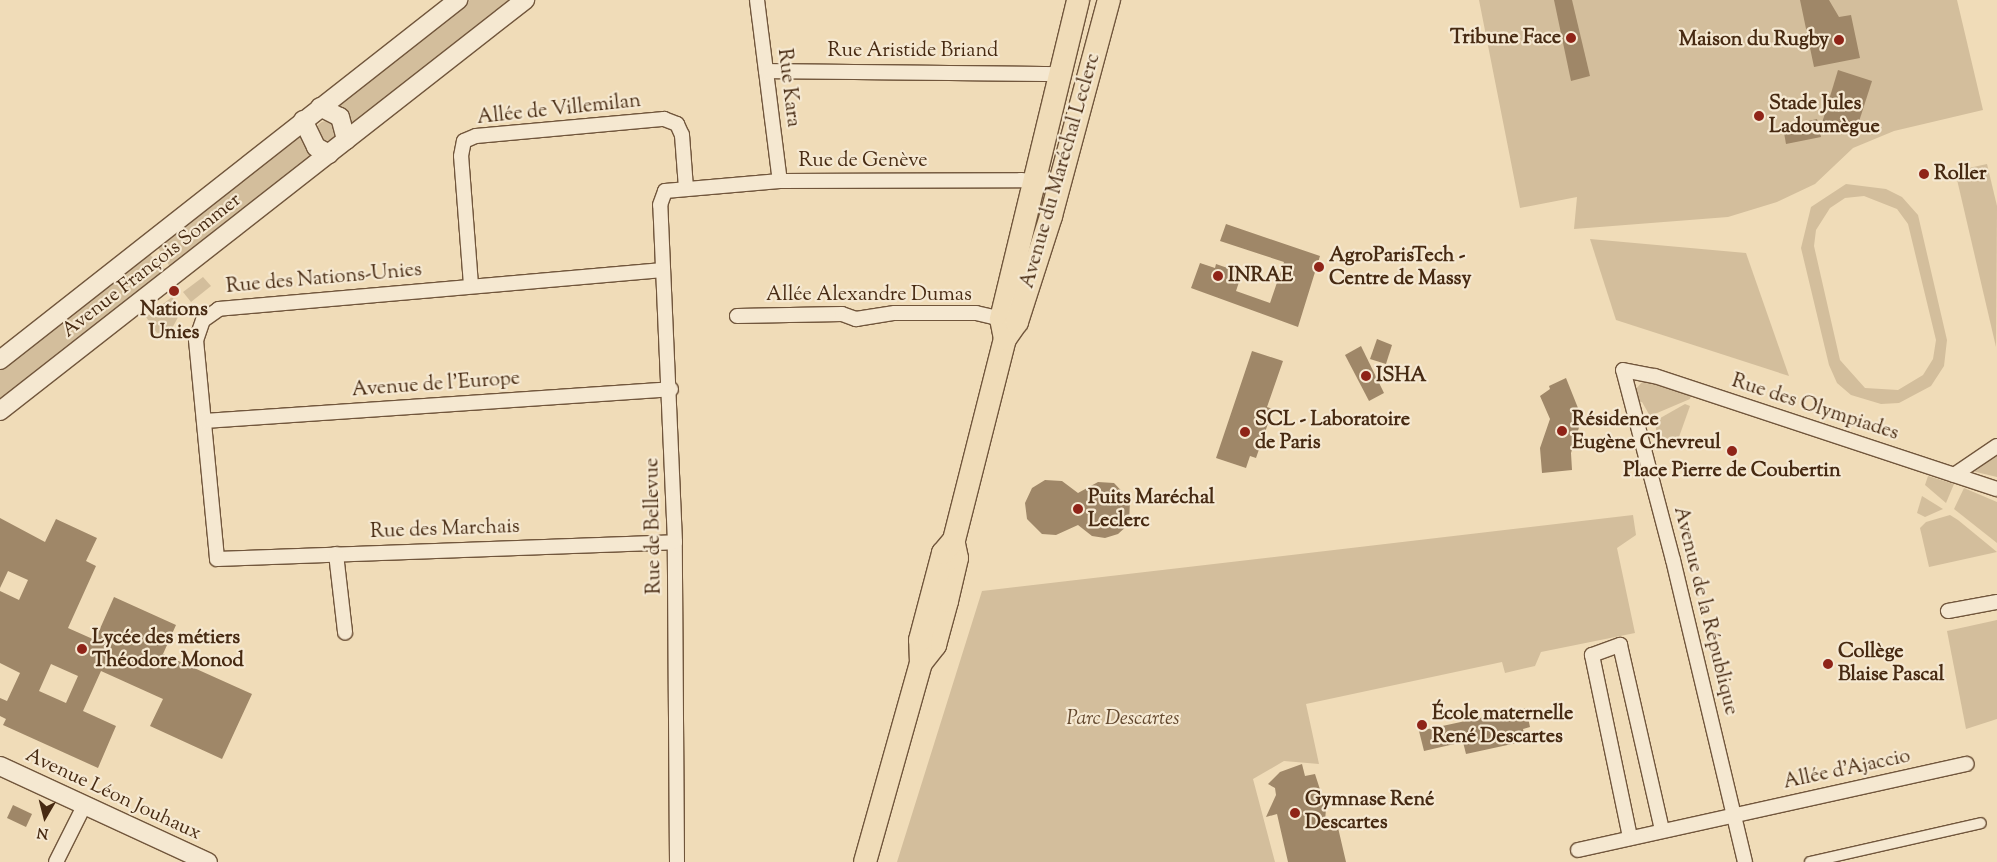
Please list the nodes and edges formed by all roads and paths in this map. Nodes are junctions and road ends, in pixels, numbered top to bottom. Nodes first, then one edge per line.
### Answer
1 (458, 0) edge
2 (525, 0) edge
3 (757, 0) edge
4 (1078, 0) edge
5 (1109, 0) edge
6 (766, 72) junction
7 (1060, 74) junction
8 (320, 107) junction
9 (303, 120) junction
10 (346, 140) junction
11 (329, 154) junction
12 (780, 181) junction
13 (1033, 181) junction
14 (1060, 185) junction
15 (686, 188) junction
16 (665, 191) joint
17 (663, 270) junction
18 (471, 285) junction
19 (737, 316) dead end
20 (1003, 329) junction
21 (0, 360) edge
22 (1623, 370) joint
23 (671, 389) junction
24 (0, 411) edge
25 (204, 421) junction
26 (1997, 446) edge
27 (1954, 475) junction
28 (1996, 489) edge
29 (675, 542) junction
30 (336, 554) junction
31 (217, 559) joint
32 (1997, 602) edge
33 (1948, 611) dead end
34 (345, 632) dead end
35 (1967, 764) dead end
36 (0, 766) edge
37 (85, 804) junction
38 (1735, 814) junction
39 (1981, 823) dead end
40 (1662, 830) junction
41 (1630, 837) junction
42 (1578, 850) dead end
43 (56, 862) edge
44 (208, 862) edge
45 (677, 862) edge
46 (865, 862) edge
47 (1745, 862) edge
48 (1810, 862) edge

1 - 8 street
2 - 10 street
3 - 6 street, Rue Kara
4 - 7 main road, Avenue du Maréchal Leclerc
5 - 14 main road, Avenue du Maréchal Leclerc
6 - 7 street, Rue Aristide Briand
6 - 12 street, Rue Kara
7 - 13 main road, Avenue du Maréchal Leclerc
8 - 9 street
8 - 10 street
9 - 11 street
9 - 21 street, Avenue François Sommer
10 - 11 street
11 - 24 street, Avenue François Sommer
12 - 13 street, Rue de Genève
12 - 15 street, Rue de Genève
13 - 14 street, Rue de Genève
13 - 20 main road, Avenue du Maréchal Leclerc
14 - 20 main road, Avenue du Maréchal Leclerc
15 - 16 street, Rue de Genève
15 - 18 street, Allée de Villemilan
16 - 17 street, Rue de Bellevue
17 - 18 street, Rue des Nations-Unies
17 - 23 street, Rue de Bellevue
18 - 25 street, Rue des Nations-Unies
19 - 20 street, Allée Alexandre Dumas
20 - 46 main road, Avenue du Maréchal Leclerc
22 - 27 street, Rue des Olympiades
22 - 38 street, Avenue de la République
23 - 25 street, Avenue de l'Europe
23 - 29 street, Rue de Bellevue
25 - 31 street, Rue des Nations-Unies
26 - 27 street
27 - 28 street, Rue des Olympiades
29 - 30 street, Rue des Marchais
29 - 45 street, Rue de Bellevue
30 - 31 street, Rue des Marchais
30 - 34 street
32 - 33 street
35 - 38 street, Allée d'Ajaccio
36 - 37 street, Avenue Léon Jouhaux
37 - 43 street
37 - 44 street, Avenue Léon Jouhaux
38 - 40 street, Allée d'Ajaccio
38 - 47 street, Avenue de la République
39 - 48 street
40 - 41 street, Allée d'Ajaccio
40 - 41 street
41 - 42 street, Allée d'Ajaccio

